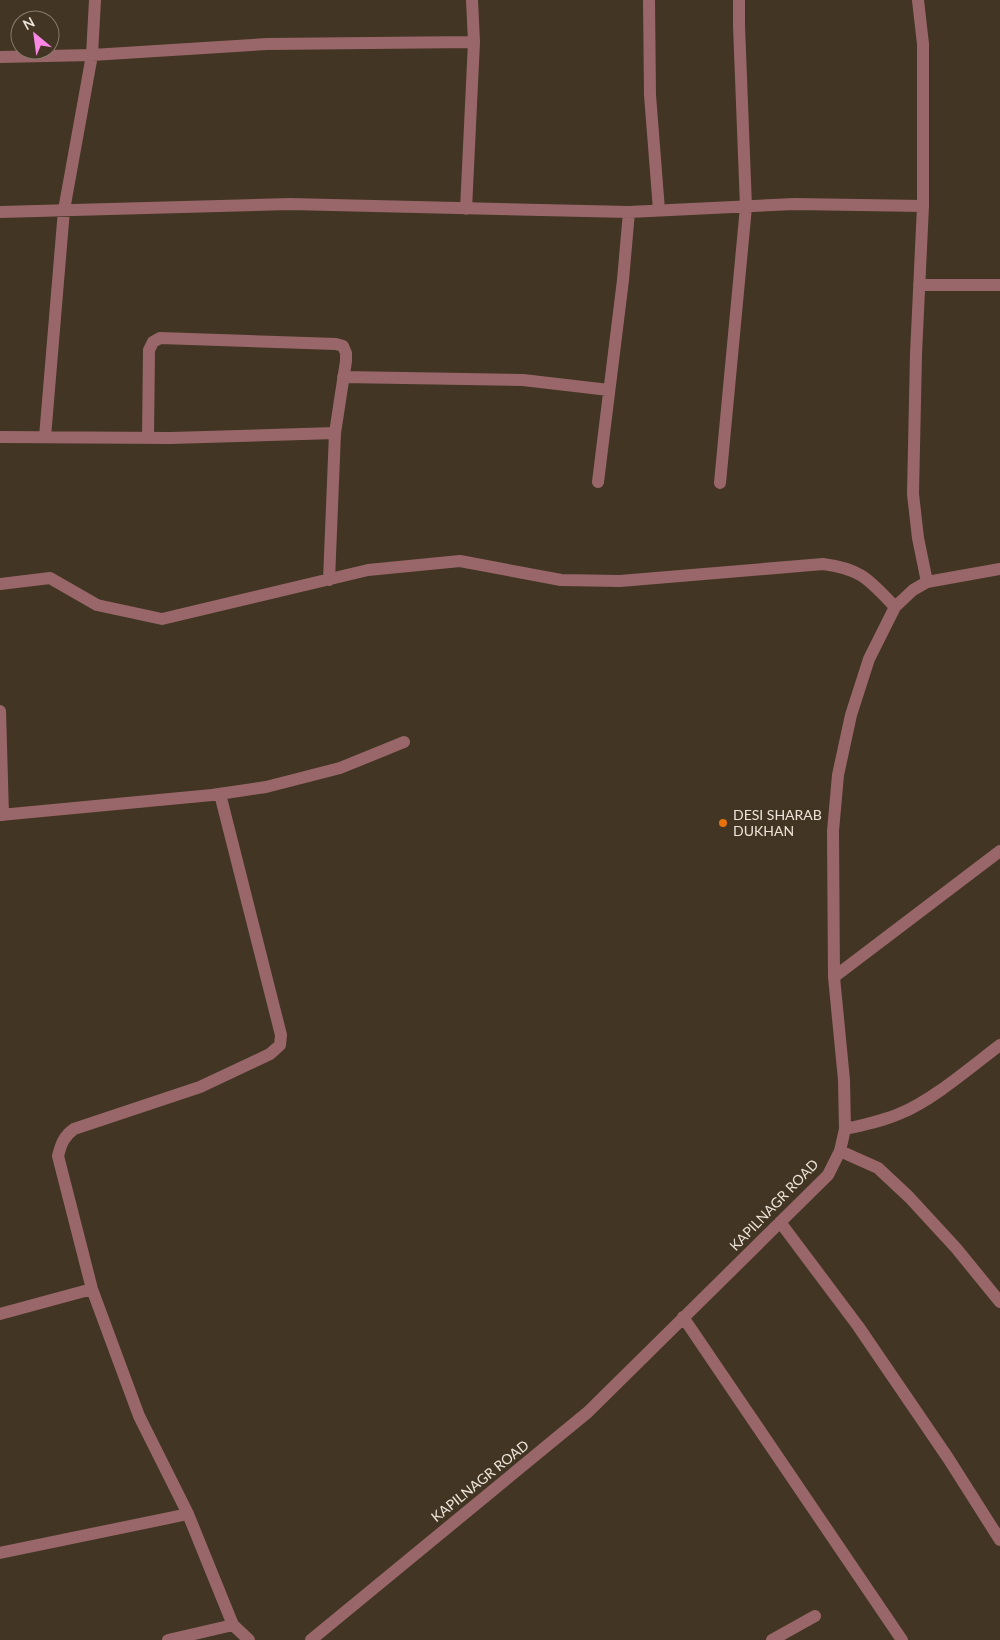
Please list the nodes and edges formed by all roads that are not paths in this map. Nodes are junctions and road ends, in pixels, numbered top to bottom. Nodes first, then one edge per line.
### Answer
1 (95, 0) edge
2 (472, 0) edge
3 (649, 0) edge
4 (739, 0) edge
5 (918, 0) edge
6 (474, 42) junction
7 (92, 55) junction
8 (0, 57) edge
9 (923, 206) junction
10 (746, 207) junction
11 (466, 209) junction
12 (64, 210) junction
13 (659, 210) junction
14 (0, 212) edge
15 (629, 212) junction
16 (919, 285) junction
17 (1000, 285) edge
18 (343, 378) junction
19 (609, 390) junction
20 (335, 433) junction
21 (0, 437) edge
22 (45, 437) junction
23 (148, 438) junction
24 (598, 482) dead end
25 (720, 483) dead end
26 (1000, 569) edge
27 (329, 580) junction
28 (927, 582) junction
29 (0, 584) edge
30 (895, 607) junction
31 (0, 711) edge
32 (404, 742) dead end
33 (220, 794) junction
34 (2, 815) edge
35 (1000, 851) edge
36 (834, 977) junction
37 (1000, 1045) edge
38 (844, 1129) junction
39 (840, 1151) junction
40 (780, 1222) junction
41 (92, 1289) junction
42 (1000, 1302) edge
43 (0, 1314) edge
44 (683, 1318) junction
45 (188, 1514) junction
46 (1000, 1540) edge
47 (0, 1553) edge
48 (815, 1616) dead end
49 (233, 1625) junction
50 (168, 1640) edge
51 (249, 1640) edge
52 (311, 1640) edge
53 (772, 1640) edge
54 (902, 1640) edge

1 - 7 street
2 - 6 street
3 - 13 street
4 - 10 street
5 - 9 street
6 - 7 street
6 - 11 street
7 - 8 street
7 - 12 street
9 - 10 street
9 - 16 street
10 - 13 street
10 - 25 street
11 - 12 street
11 - 15 street
12 - 14 street
12 - 22 street
13 - 15 street
15 - 19 street
16 - 17 street
16 - 28 street
18 - 19 street
18 - 20 street
18 - 23 street
19 - 24 street
20 - 23 street
20 - 27 street
21 - 22 street
22 - 23 street
26 - 28 street, KAPILNAGR ROAD
27 - 29 street
27 - 30 street
28 - 30 street, KAPILNAGR ROAD
30 - 36 street, KAPILNAGR ROAD
31 - 34 street
32 - 33 street
33 - 34 street
33 - 41 street
35 - 36 street
36 - 38 street, KAPILNAGR ROAD
37 - 38 street
38 - 39 street, KAPILNAGR ROAD
39 - 40 street, KAPILNAGR ROAD
39 - 42 street
40 - 44 street, KAPILNAGR ROAD
40 - 46 street
41 - 43 street
41 - 45 street
44 - 52 street, KAPILNAGR ROAD
44 - 54 street
45 - 47 street
45 - 49 street
48 - 53 street
49 - 50 street
49 - 51 street

